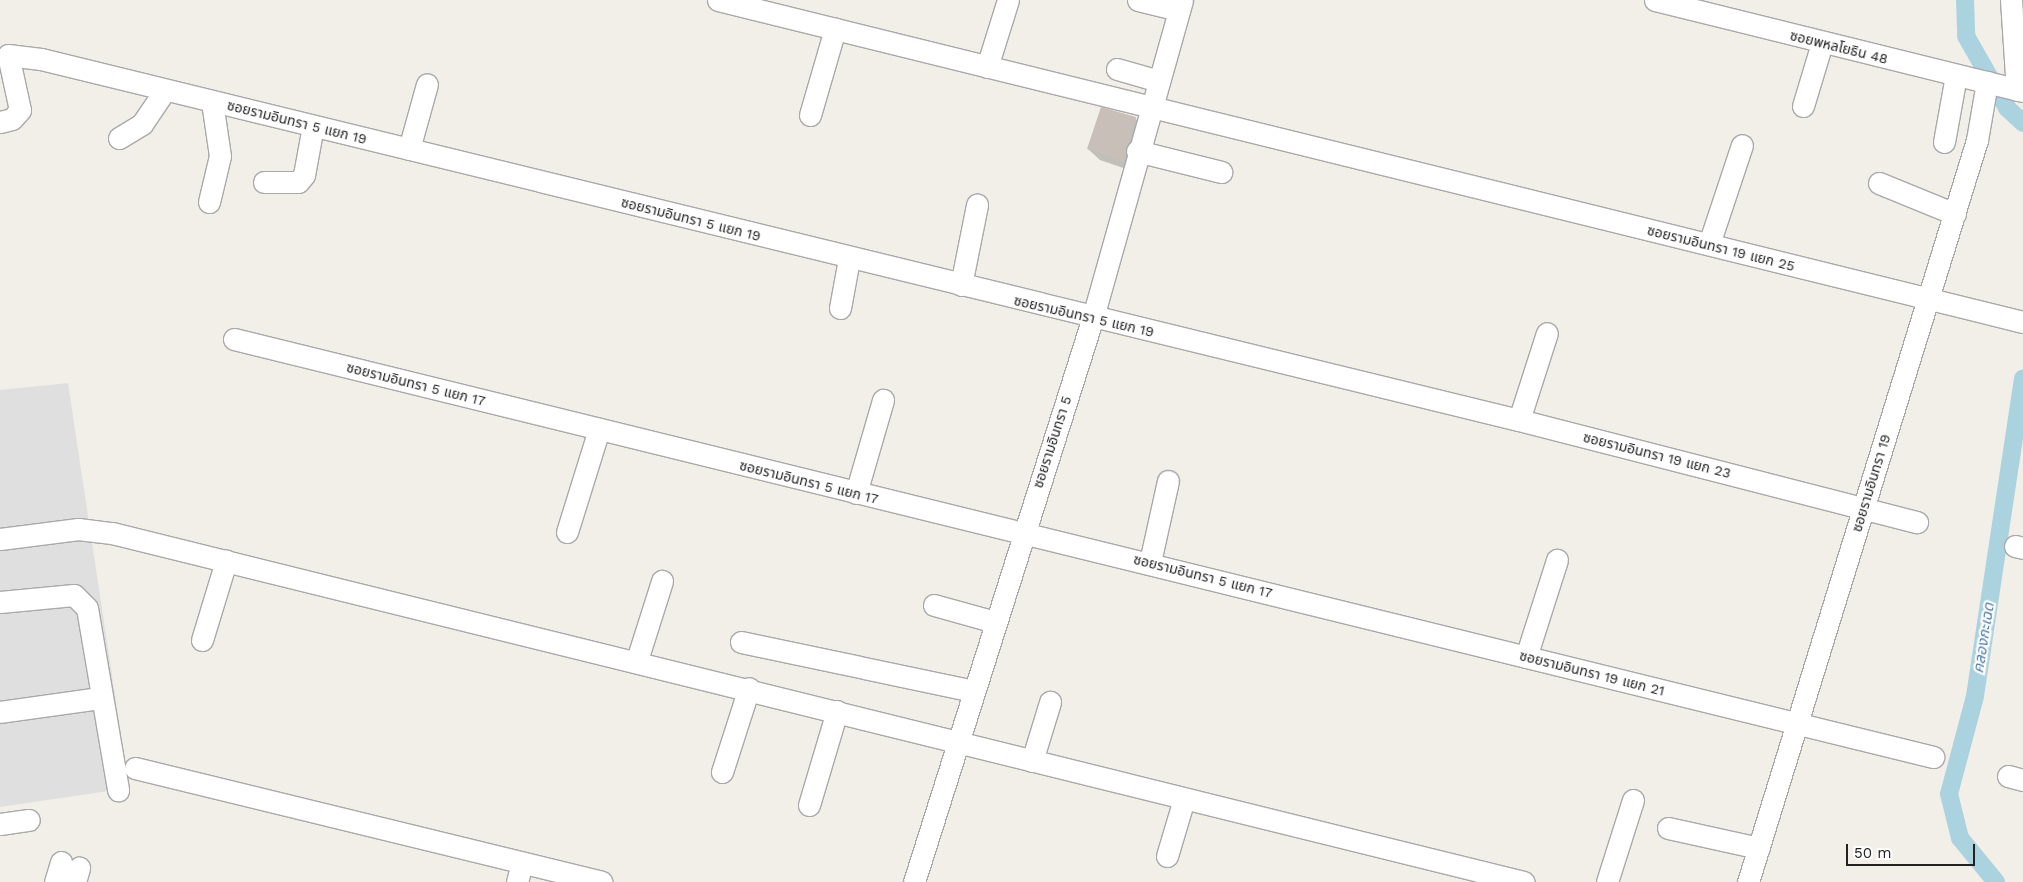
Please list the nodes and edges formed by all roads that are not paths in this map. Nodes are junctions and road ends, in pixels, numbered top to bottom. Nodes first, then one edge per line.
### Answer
1 (718, 0) edge
2 (1008, 0) edge
3 (1138, 0) edge
4 (1655, 0) edge
5 (1181, 5) edge
6 (1692, 5) edge
7 (2015, 7) edge
8 (835, 29) junction
9 (1822, 43) junction
10 (987, 67) junction
11 (1117, 69) dead end
12 (1957, 75) junction
13 (1159, 82) junction
14 (1987, 82) junction
15 (427, 84) dead end
16 (165, 90) junction
17 (2020, 91) edge
18 (212, 102) junction
19 (1803, 106) dead end
20 (1151, 108) junction
21 (810, 115) dead end
22 (0, 122) edge
23 (313, 126) junction
24 (119, 138) dead end
25 (1944, 142) dead end
26 (1742, 145) dead end
27 (409, 150) junction
28 (1137, 151) junction
29 (1221, 172) dead end
30 (264, 182) dead end
31 (1879, 183) dead end
32 (209, 202) dead end
33 (978, 205) dead end
34 (1955, 214) junction
35 (1708, 244) junction
36 (849, 259) junction
37 (961, 284) junction
38 (1928, 300) junction
39 (840, 308) dead end
40 (1092, 317) junction
41 (2019, 321) edge
42 (1547, 334) dead end
43 (234, 339) dead end
44 (883, 400) dead end
45 (1451, 404) joint
46 (1519, 420) junction
47 (599, 429) junction
48 (1168, 481) dead end
49 (856, 493) junction
50 (1863, 508) junction
51 (1917, 522) dead end
52 (567, 532) dead end
53 (1023, 535) junction
54 (0, 539) edge
55 (226, 560) junction
56 (1557, 560) dead end
57 (1150, 562) junction
58 (662, 581) dead end
59 (0, 602) edge
60 (934, 604) dead end
61 (1386, 621) joint
62 (995, 622) junction
63 (202, 640) dead end
64 (741, 642) dead end
65 (1526, 657) junction
66 (637, 660) junction
67 (749, 688) junction
68 (973, 691) junction
69 (100, 698) junction
70 (1050, 702) dead end
71 (837, 711) junction
72 (0, 712) edge
73 (1798, 724) junction
74 (959, 742) junction
75 (1933, 757) dead end
76 (1032, 761) junction
77 (135, 768) dead end
78 (722, 772) dead end
79 (118, 790) dead end
80 (1184, 799) junction
81 (1633, 800) dead end
82 (809, 806) dead end
83 (29, 820) dead end
84 (0, 824) edge
85 (1668, 828) dead end
86 (1759, 848) junction
87 (1167, 856) dead end
88 (520, 872) edge
89 (601, 882) edge
90 (914, 882) edge
91 (1523, 882) edge
92 (1607, 882) edge
93 (1748, 882) edge

1 - 8 street
2 - 10 street
3 - 5 street
4 - 6 street, ซอยพหลโยธิน 48
5 - 13 street, ซอยรามอินทรา 5
6 - 9 street, ซอยพหลโยธิน 48
7 - 17 street
8 - 10 street
8 - 21 street
9 - 12 street, ซอยพหลโยธิน 48
9 - 19 street
10 - 20 street
11 - 13 street
12 - 14 street, ซอยพหลโยธิน 48
12 - 25 street
13 - 20 street, ซอยรามอินทรา 5
14 - 17 street, ซอยพหลโยธิน 48
14 - 34 street, ซอยรามอินทรา 19
15 - 27 street
16 - 18 street, ซอยรามอินทรา 5 แยก 19
16 - 22 street, ซอยรามอินทรา 5 แยก 19
16 - 24 street
18 - 23 street, ซอยรามอินทรา 5 แยก 19
18 - 32 street
20 - 28 street, ซอยรามอินทรา 5
20 - 35 street, ซอยรามอินทรา 19 แยก 25
23 - 27 street, ซอยรามอินทรา 5 แยก 19
23 - 30 street
26 - 35 street
27 - 36 street, ซอยรามอินทรา 5 แยก 19
28 - 29 street
28 - 40 street, ซอยรามอินทรา 5
31 - 34 street
33 - 37 street
34 - 38 street, ซอยรามอินทรา 19
35 - 38 street, ซอยรามอินทรา 19 แยก 25
36 - 37 street, ซอยรามอินทรา 5 แยก 19
36 - 39 street
37 - 40 street, ซอยรามอินทรา 5 แยก 19
38 - 41 street, ซอยรามอินทรา 19 แยก 25
38 - 50 street, ซอยรามอินทรา 19
40 - 45 street, ซอยรามอินทรา 5 แยก 19
40 - 53 street, ซอยรามอินทรา 5
42 - 46 street
43 - 47 street, ซอยรามอินทรา 5 แยก 17
44 - 49 street
45 - 46 street, ซอยรามอินทรา 19 แยก 23
46 - 50 street, ซอยรามอินทรา 19 แยก 23
47 - 49 street, ซอยรามอินทรา 5 แยก 17
47 - 52 street
48 - 57 street
49 - 53 street, ซอยรามอินทรา 5 แยก 17
50 - 51 street, ซอยรามอินทรา 19 แยก 23
50 - 73 street, ซอยรามอินทรา 19
53 - 57 street, ซอยรามอินทรา 5 แยก 17
53 - 62 street, ซอยรามอินทรา 5
54 - 55 street
55 - 63 street
55 - 66 street
56 - 65 street
57 - 61 street, ซอยรามอินทรา 5 แยก 17
58 - 66 street
59 - 69 street
60 - 62 street
61 - 65 street, ซอยรามอินทรา 19 แยก 21
62 - 68 street, ซอยรามอินทรา 5
64 - 68 street
65 - 73 street, ซอยรามอินทรา 19 แยก 21
66 - 67 street
67 - 71 street
67 - 78 street
68 - 74 street, ซอยรามอินทรา 5
69 - 72 street
69 - 79 street
70 - 76 street
71 - 74 street
71 - 82 street
73 - 75 street, ซอยรามอินทรา 19 แยก 21
73 - 86 street, ซอยรามอินทรา 19
74 - 76 street
74 - 90 street, ซอยรามอินทรา 5
76 - 80 street
77 - 88 street
80 - 87 street
80 - 91 street
81 - 92 street
83 - 84 street
85 - 86 street
86 - 93 street, ซอยรามอินทรา 19
88 - 89 street

